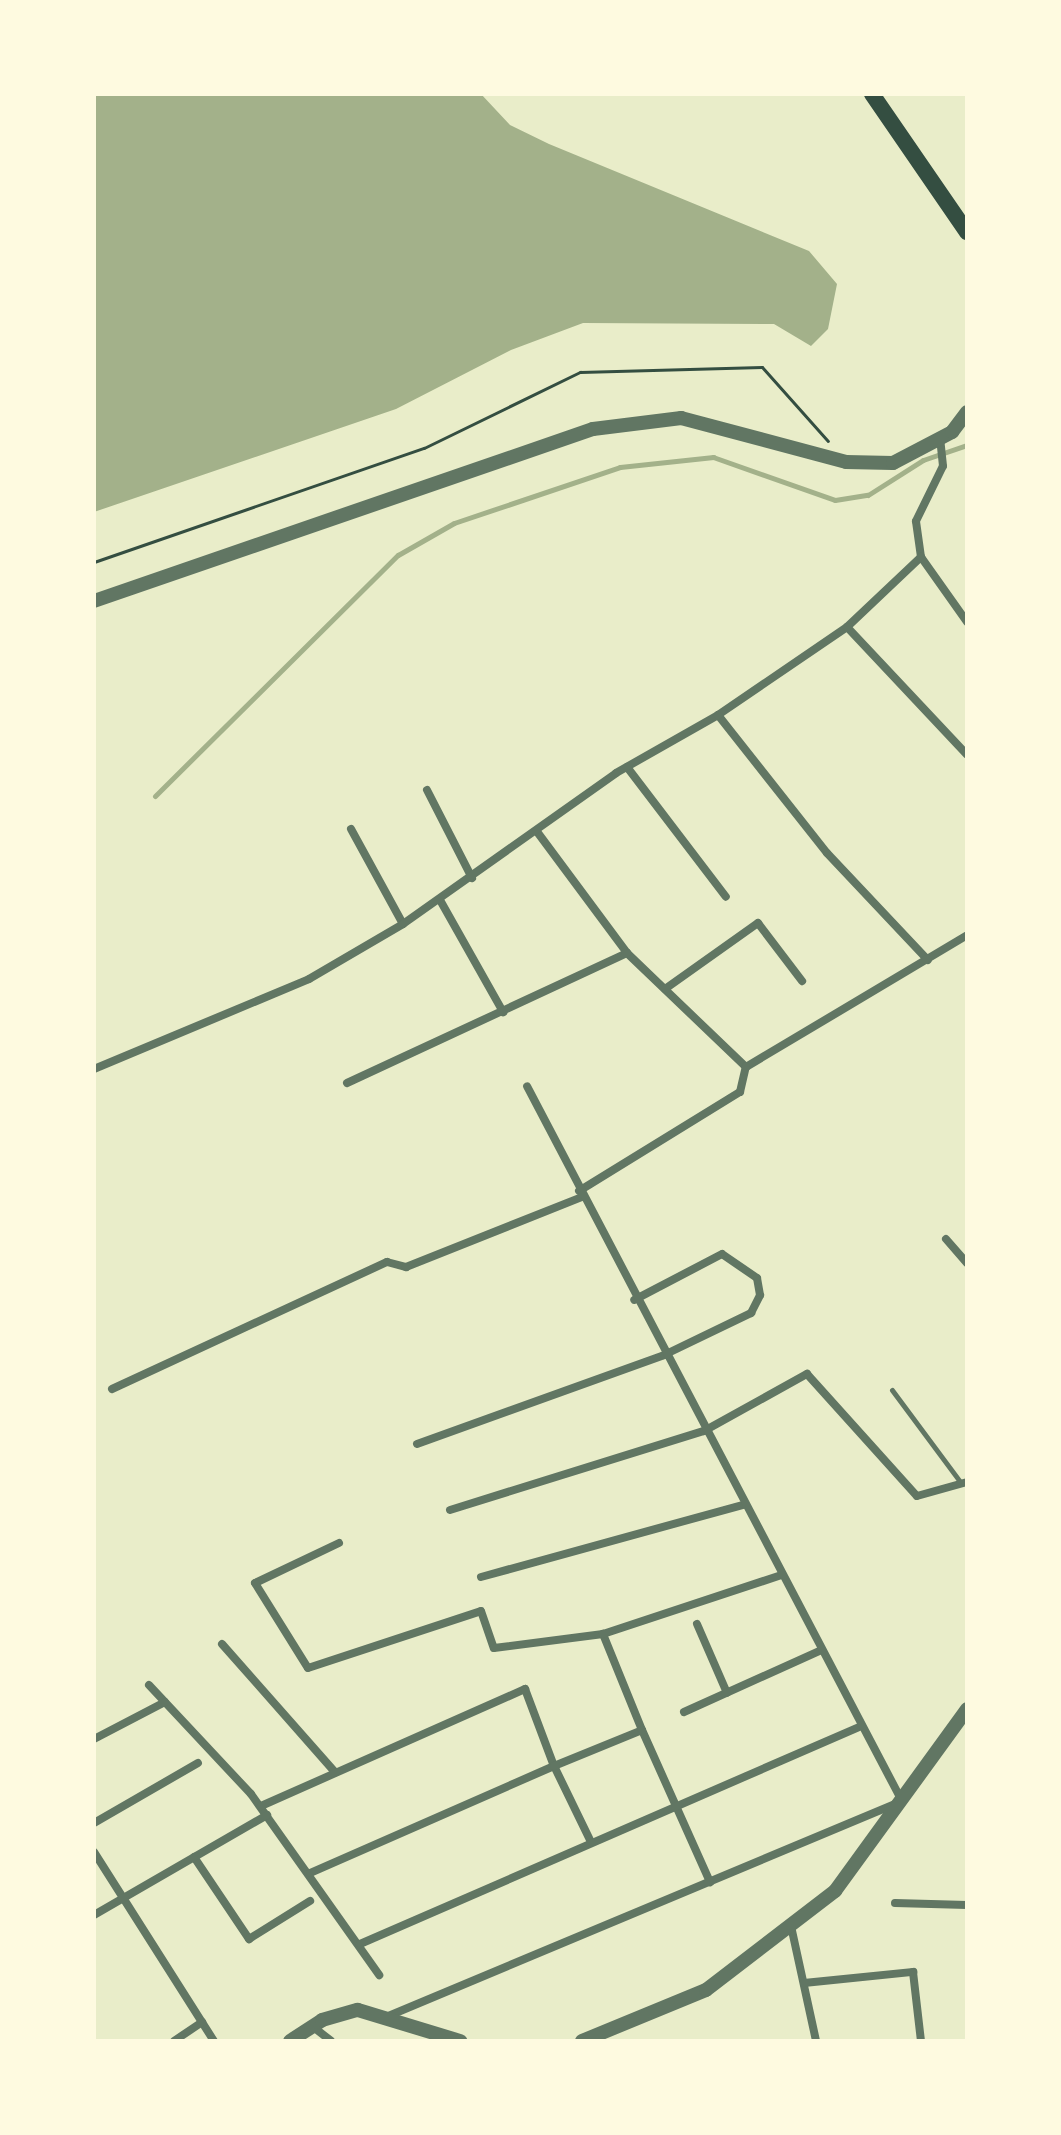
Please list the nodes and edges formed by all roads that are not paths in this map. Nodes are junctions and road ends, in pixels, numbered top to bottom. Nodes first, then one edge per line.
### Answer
1 (872, 94) edge
2 (967, 232) edge
3 (967, 412) edge
4 (940, 442) junction
5 (921, 557) junction
6 (94, 601) edge
7 (967, 622) edge
8 (847, 627) junction
9 (718, 715) junction
10 (967, 755) edge
11 (627, 767) junction
12 (427, 790) dead end
13 (351, 829) dead end
14 (538, 833) junction
15 (472, 878) junction
16 (726, 897) dead end
17 (440, 900) junction
18 (403, 924) junction
19 (967, 935) edge
20 (627, 953) junction
21 (928, 960) junction
22 (802, 981) dead end
23 (665, 989) junction
24 (503, 1012) junction
25 (746, 1067) junction
26 (94, 1069) edge
27 (347, 1083) dead end
28 (527, 1086) dead end
29 (581, 1194) junction
30 (946, 1239) dead end
31 (967, 1263) edge
32 (634, 1300) junction
33 (664, 1355) junction
34 (112, 1389) dead end
35 (892, 1390) dead end
36 (704, 1431) junction
37 (417, 1444) dead end
38 (964, 1483) edge
39 (743, 1505) junction
40 (450, 1510) dead end
41 (339, 1543) dead end
42 (781, 1575) junction
43 (481, 1577) dead end
44 (697, 1624) dead end
45 (603, 1634) junction
46 (222, 1644) dead end
47 (821, 1650) junction
48 (149, 1685) dead end
49 (727, 1693) junction
50 (165, 1702) junction
51 (967, 1709) edge
52 (684, 1712) dead end
53 (859, 1727) junction
54 (642, 1730) junction
55 (94, 1739) edge
56 (198, 1763) dead end
57 (554, 1766) junction
58 (335, 1772) junction
59 (902, 1801) junction
60 (678, 1803) junction
61 (261, 1806) junction
62 (267, 1815) junction
63 (94, 1823) edge
64 (590, 1840) junction
65 (94, 1852) edge
66 (194, 1857) junction
67 (310, 1873) junction
68 (710, 1882) junction
69 (126, 1897) junction
70 (310, 1901) dead end
71 (895, 1903) dead end
72 (967, 1905) edge
73 (94, 1915) edge
74 (791, 1926) junction
75 (360, 1944) junction
76 (379, 1975) dead end
77 (804, 1983) junction
78 (386, 2017) junction
79 (202, 2022) junction
80 (312, 2026) junction
81 (174, 2041) edge
82 (214, 2041) edge
83 (290, 2041) edge
84 (331, 2041) edge
85 (460, 2041) edge
86 (582, 2041) edge
87 (816, 2041) edge
88 (921, 2041) edge

1 - 2 main road
3 - 4 street
4 - 5 street
4 - 6 street
5 - 7 street
5 - 8 street
8 - 9 street
8 - 10 street
9 - 11 street
9 - 21 street
11 - 14 street
11 - 16 street
12 - 15 street
13 - 18 street
14 - 15 street
14 - 20 street
15 - 17 street
17 - 18 street
17 - 24 street
18 - 26 street
19 - 21 street
20 - 23 street
20 - 24 street
21 - 25 street
22 - 23 street
23 - 25 street
24 - 27 street
25 - 29 street
28 - 29 street
29 - 32 street
29 - 34 street
30 - 31 street
32 - 33 street
32 - 33 street
33 - 36 street
33 - 37 street
35 - 38 lane
36 - 38 street
36 - 39 street
36 - 40 street
39 - 42 street
39 - 43 street
41 - 45 street
42 - 45 street
42 - 47 street
44 - 49 street
45 - 54 street
46 - 58 street
47 - 49 street
47 - 53 street
48 - 50 street
49 - 52 street
50 - 55 street
50 - 61 street
51 - 59 street
53 - 59 street
53 - 60 street
54 - 57 street
54 - 60 street
56 - 63 street
57 - 58 street
57 - 64 street
57 - 67 street
58 - 61 street
59 - 68 street
59 - 74 street
60 - 64 street
60 - 68 street
61 - 62 street
62 - 66 street
62 - 67 street
64 - 75 street
65 - 69 street
66 - 69 street
66 - 70 street
67 - 75 street
68 - 78 street
69 - 73 street
69 - 79 street
71 - 72 street
74 - 77 street
74 - 86 street
75 - 76 street
77 - 87 street
77 - 88 street
78 - 80 street
78 - 85 street
79 - 81 street
79 - 82 street
80 - 83 street
80 - 84 street

